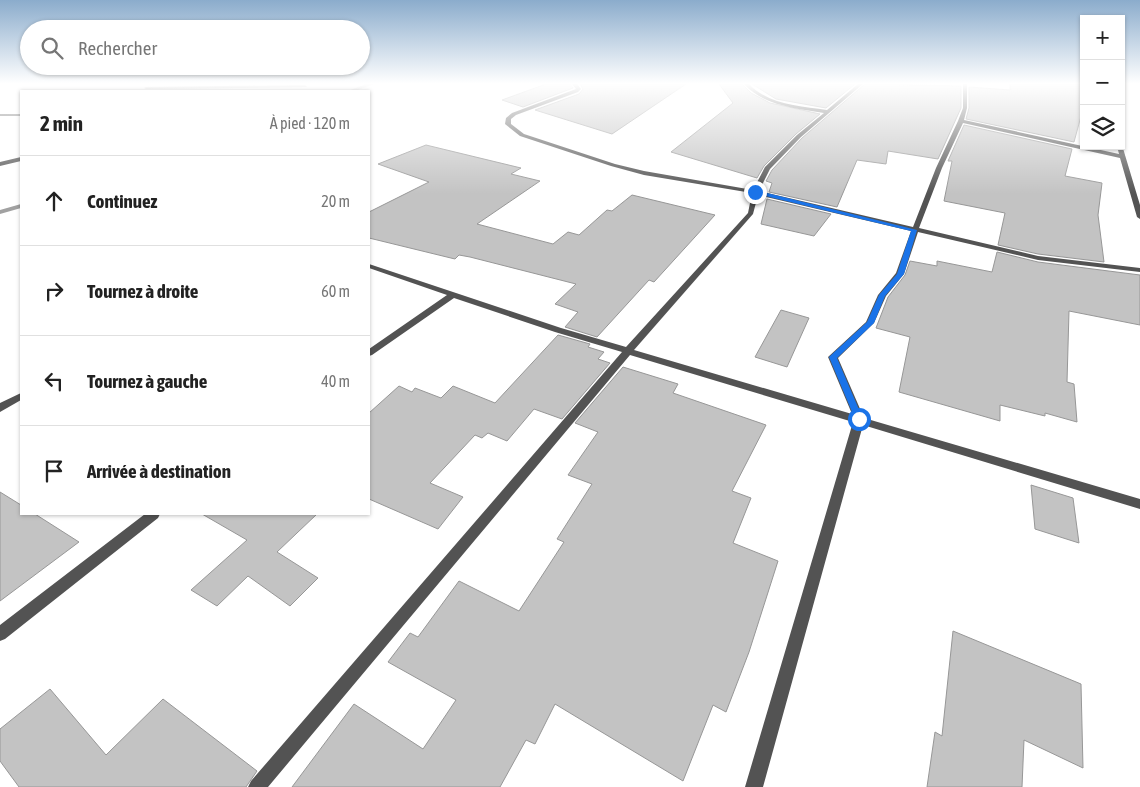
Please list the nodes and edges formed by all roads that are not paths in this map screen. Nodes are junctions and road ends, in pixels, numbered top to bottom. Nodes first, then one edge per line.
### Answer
1 (509, 121) edge
2 (817, 121) edge
3 (961, 121) joint
4 (1121, 150) edge
5 (1124, 157) junction
6 (20, 159) edge
7 (0, 164) edge
8 (755, 192) junction
9 (1140, 217) edge
10 (915, 230) junction
11 (370, 266) edge
12 (1140, 270) edge
13 (454, 294) junction
14 (630, 350) junction
15 (370, 352) edge
16 (20, 397) edge
17 (0, 408) edge
18 (859, 419) junction
19 (1140, 504) edge
20 (153, 515) edge
21 (0, 634) edge
22 (257, 787) edge
23 (754, 787) edge

1 - 8 street
2 - 8 street
3 - 5 street
3 - 10 street
4 - 5 street
5 - 9 street
6 - 7 street
8 - 10 street
8 - 14 street
10 - 12 street
10 - 18 street
11 - 13 street
13 - 14 street
13 - 15 street
14 - 18 street
14 - 22 street
16 - 17 street
18 - 19 street
18 - 23 street
20 - 21 street

